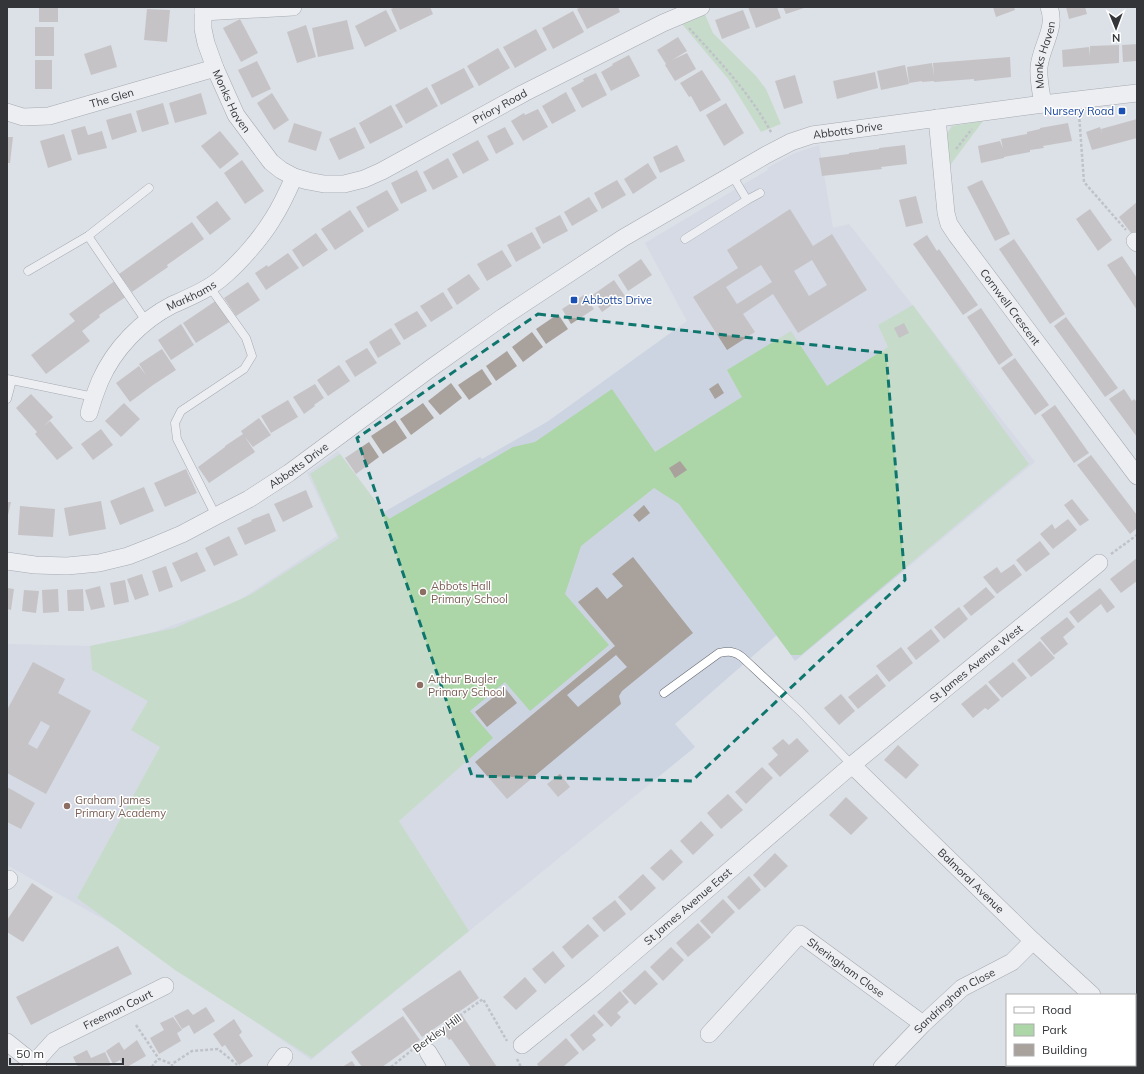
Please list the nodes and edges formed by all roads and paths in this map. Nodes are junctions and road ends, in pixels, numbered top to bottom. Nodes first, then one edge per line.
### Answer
1 (293, 7) edge
2 (701, 7) edge
3 (1049, 7) edge
4 (203, 10) edge
5 (678, 16) junction
6 (215, 68) junction
7 (1137, 93) edge
8 (1078, 100) junction
9 (1043, 104) junction
10 (7, 112) edge
11 (986, 112) junction
12 (937, 118) junction
13 (780, 148) junction
14 (941, 167) junction
15 (732, 175) junction
16 (294, 176) junction
17 (149, 188) dead end
18 (760, 193) dead end
19 (747, 200) junction
20 (88, 236) junction
21 (685, 239) dead end
22 (1136, 242) edge
23 (28, 271) dead end
24 (209, 286) junction
25 (146, 321) junction
26 (9, 380) edge
27 (7, 399) edge
28 (91, 405) joint
29 (1137, 476) edge
30 (216, 516) junction
31 (1137, 535) edge
32 (1134, 537) junction
33 (1137, 542) edge
34 (7, 561) edge
35 (1099, 563) joint
36 (664, 693) dead end
37 (852, 765) junction
38 (1033, 941) junction
39 (165, 986) dead end
40 (1091, 994) edge
41 (923, 1024) junction
42 (136, 1026) dead end
43 (708, 1034) dead end
44 (7, 1042) edge
45 (515, 1048) junction
46 (430, 1056) edge
47 (159, 1059) junction
48 (36, 1065) edge
49 (172, 1066) edge
50 (152, 1067) edge
51 (240, 1067) edge
52 (390, 1067) edge
53 (521, 1067) edge
54 (882, 1067) edge

1 - 4 street
2 - 5 street, Priory Road
3 - 9 street, Monks Haven
4 - 6 street, Monks Haven
5 - 13 path
5 - 16 street, Priory Road
6 - 10 street, The Glen
6 - 16 street, Monks Haven
7 - 8 street, Abbotts Drive
8 - 9 street, Abbotts Drive
8 - 22 path
9 - 11 street, Abbotts Drive
11 - 12 street, Abbotts Drive
11 - 14 path
12 - 13 street, Abbotts Drive
12 - 14 street, Cornwell Crescent
13 - 15 street, Abbotts Drive
14 - 29 street, Cornwell Crescent
15 - 19 lane
15 - 30 street, Abbotts Drive
16 - 24 street, Markhams
17 - 20 lane
18 - 19 lane
19 - 21 lane
20 - 23 lane
20 - 25 lane
24 - 25 street, Markhams
24 - 30 lane
25 - 28 street, Markhams
26 - 27 lane
26 - 28 lane
30 - 34 street, Abbotts Drive
31 - 32 path
32 - 33 path
32 - 35 path
35 - 37 street, St James Avenue West
36 - 37 lane
37 - 38 street, Balmoral Avenue
37 - 45 street, St James Avenue East
38 - 40 street, Balmoral Avenue
38 - 41 street, Sandringham Close
39 - 48 street, Freeman Court
41 - 43 street, Sheringham Close
41 - 54 street, Sandringham Close
42 - 47 path
44 - 48 street
45 - 46 path, Berkley Hill
45 - 53 path
46 - 52 path, Berkley Hill
47 - 49 path
47 - 50 path
49 - 51 path

